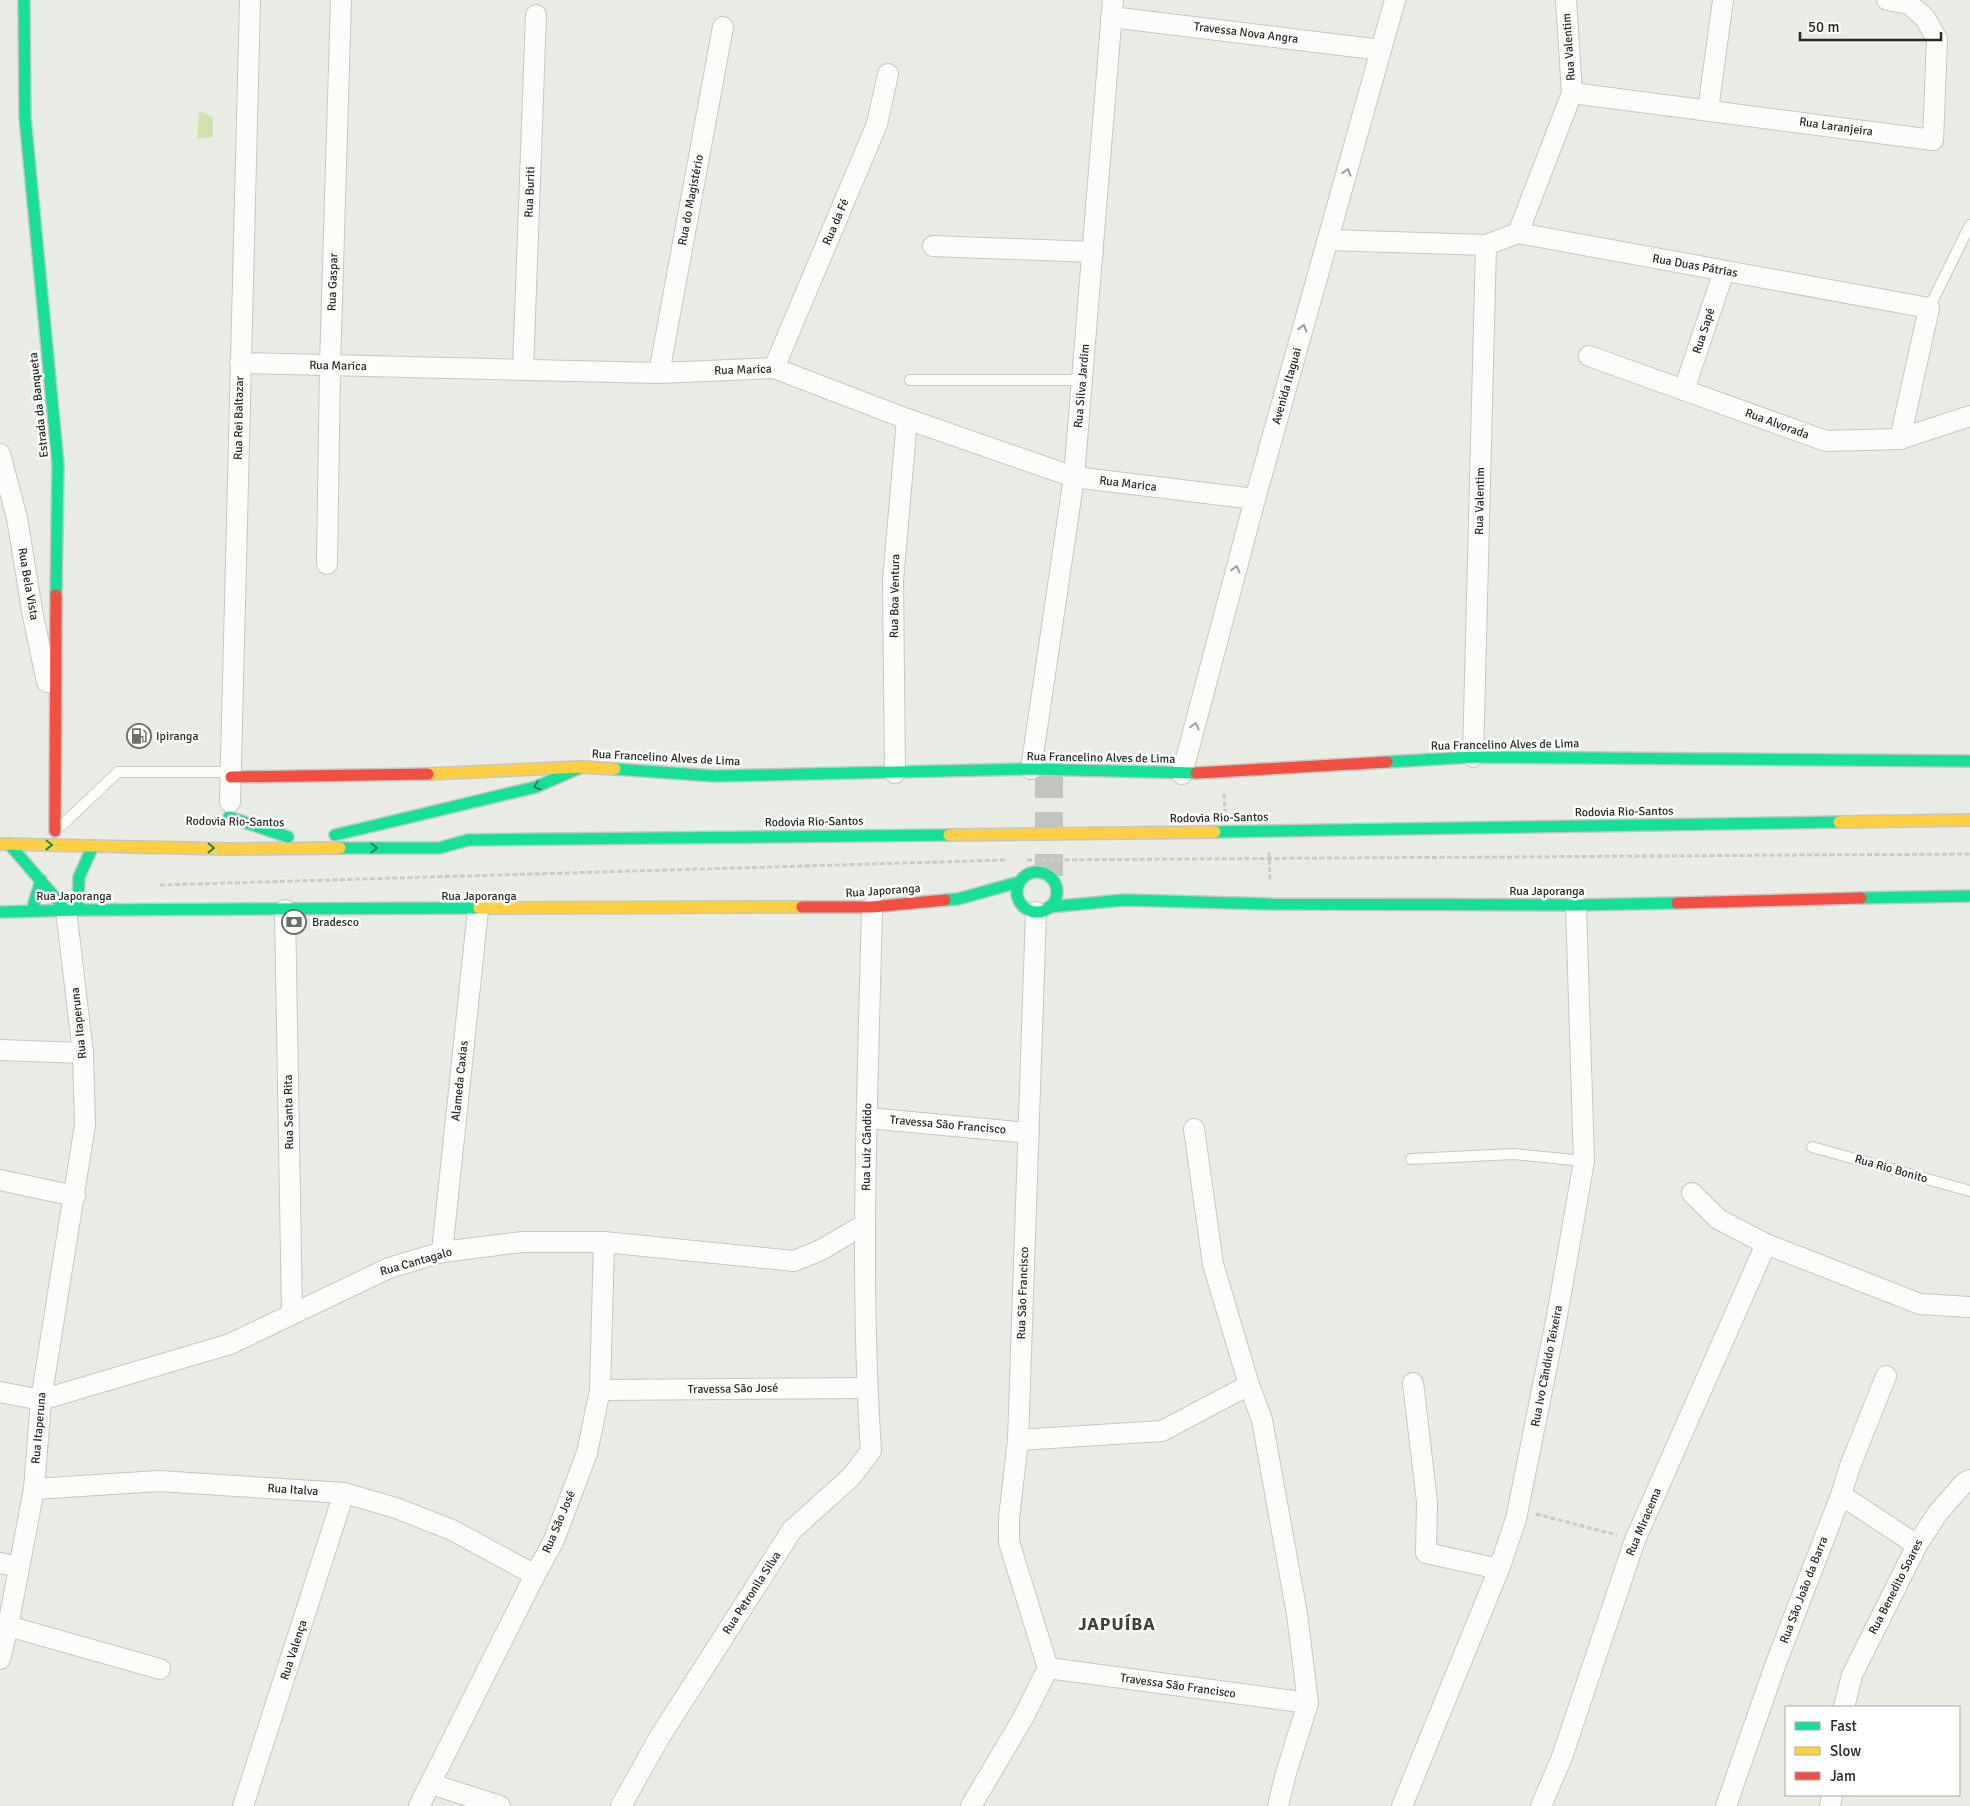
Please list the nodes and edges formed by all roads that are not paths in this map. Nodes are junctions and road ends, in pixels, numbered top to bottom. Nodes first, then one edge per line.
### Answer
1 (24, 0) edge
2 (250, 0) edge
3 (341, 0) edge
4 (1395, 0) edge
5 (1566, 0) edge
6 (1724, 0) edge
7 (1887, 0) edge
8 (1112, 8) edge
9 (536, 15) dead end
10 (723, 27) dead end
11 (1381, 50) junction
12 (888, 74) dead end
13 (1572, 93) junction
14 (1708, 110) junction
15 (1970, 225) edge
16 (1518, 234) junction
17 (1328, 240) junction
18 (933, 246) dead end
19 (1486, 246) junction
20 (1093, 252) junction
21 (1724, 271) junction
22 (1929, 308) junction
23 (1589, 356) dead end
24 (240, 364) junction
25 (330, 366) junction
26 (774, 368) junction
27 (523, 370) junction
28 (659, 373) junction
29 (910, 380) dead end
30 (1082, 380) junction
31 (1684, 390) junction
32 (1970, 416) edge
33 (908, 419) junction
34 (1900, 439) junction
35 (0, 454) edge
36 (1074, 477) junction
37 (1255, 499) junction
38 (327, 564) dead end
39 (55, 716) junction
40 (1473, 757) junction
41 (1970, 761) edge
42 (582, 767) junction
43 (1031, 770) junction
44 (895, 773) junction
45 (231, 774) junction
46 (1182, 774) junction
47 (229, 815) joint
48 (1970, 820) edge
49 (51, 831) junction
50 (74, 832) dead end
51 (395, 833) dead end
52 (452, 834) dead end
53 (249, 836) dead end
54 (468, 840) junction
55 (5, 844) edge
56 (93, 846) junction
57 (42, 880) junction
58 (1019, 882) junction
59 (1056, 886) junction
60 (1071, 889) dead end
61 (1085, 892) dead end
62 (1970, 896) edge
63 (958, 899) junction
64 (1124, 900) junction
65 (988, 903) dead end
66 (1576, 904) junction
67 (1007, 906) dead end
68 (872, 907) junction
69 (1037, 909) junction
70 (32, 910) junction
71 (72, 910) junction
72 (285, 910) junction
73 (478, 910) junction
74 (0, 912) edge
75 (0, 1050) edge
76 (83, 1053) junction
77 (868, 1118) junction
78 (1194, 1129) dead end
79 (1029, 1133) junction
80 (1812, 1147) dead end
81 (1411, 1159) dead end
82 (1584, 1161) junction
83 (0, 1180) edge
84 (1970, 1191) edge
85 (1692, 1194) dead end
86 (75, 1196) junction
87 (865, 1224) junction
88 (604, 1242) junction
89 (1766, 1244) junction
90 (442, 1252) junction
91 (1970, 1307) edge
92 (292, 1314) junction
93 (1886, 1376) dead end
94 (1413, 1383) dead end
95 (1249, 1385) junction
96 (867, 1388) junction
97 (600, 1390) junction
98 (0, 1392) edge
99 (41, 1400) junction
100 (1018, 1440) junction
101 (1970, 1480) edge
102 (34, 1488) junction
103 (344, 1493) junction
104 (1841, 1495) junction
105 (1916, 1545) junction
106 (10, 1565) edge
107 (1499, 1569) junction
108 (534, 1575) junction
109 (8, 1626) junction
110 (0, 1659) edge
111 (1048, 1668) junction
112 (160, 1669) dead end
113 (1308, 1703) junction
114 (1844, 1706) edge
115 (432, 1784) junction
116 (243, 1806) edge
117 (419, 1806) edge
118 (500, 1806) edge
119 (621, 1806) edge
120 (971, 1806) edge
121 (1278, 1806) edge
122 (1402, 1806) edge
123 (1541, 1806) edge
124 (1726, 1806) edge

1 - 39 main road, Estrada da Banqueta
2 - 24 street, Rua Rei Baltazar
3 - 25 street, Rua Gaspar
4 - 11 street, Avenida Itaguai
5 - 13 street, Rua Valentim
6 - 14 street
7 - 14 street, Rua Laranjeira
8 - 11 street, Travessa Nova Angra
8 - 20 street, Rua Silva Jardim
9 - 27 street, Rua Buriti
10 - 28 street, Rua do Magistério
17 -> 11 street, Avenida Itaguai
12 - 26 street, Rua da Fé
13 - 14 street, Rua Laranjeira
13 - 16 street, Rua Valentim
15 - 22 lane
16 - 19 street
16 - 21 street, Rua Duas Pátrias
17 - 19 street
37 -> 17 street, Avenida Itaguai
18 - 20 street
19 - 40 street, Rua Valentim
20 - 30 street, Rua Silva Jardim
21 - 22 street, Rua Duas Pátrias
21 - 31 street, Rua Sapé
22 - 34 street
23 - 31 street, Rua Alvorada
24 - 25 street, Rua Marica
24 - 45 street, Rua Rei Baltazar
25 - 27 street, Rua Marica
25 - 38 street, Rua Gaspar
26 - 28 street, Rua Marica
26 - 33 street, Rua Marica
27 - 28 street, Rua Marica
29 - 30 lane
30 - 36 street, Rua Silva Jardim
31 - 34 street, Rua Alvorada
32 - 34 street, Rua Alvorada
33 - 36 street, Rua Marica
33 - 44 street, Rua Boa Ventura
35 - 39 street, Rua Bela Vista
36 - 37 street, Rua Marica
36 - 43 street, Rua Silva Jardim
46 -> 37 street, Avenida Itaguai
39 - 49 main road, Estrada da Banqueta
40 - 41 main road, Rua Francelino Alves de Lima
40 - 46 main road, Rua Francelino Alves de Lima
42 - 44 main road, Rua Francelino Alves de Lima
42 - 45 main road, Rua Francelino Alves de Lima
42 -> 51 main road
43 - 44 main road, Rua Francelino Alves de Lima
43 - 46 main road, Rua Francelino Alves de Lima
45 - 47 street, Rua Rei Baltazar
45 - 49 lane
47 - 53 main road, Rodovia Rio-Santos
48 - 54 main road, Rodovia Rio-Santos
49 - 50 main road
52 - 54 main road, Rodovia Rio-Santos
56 -> 54 main road, Rodovia Rio-Santos
55 -> 56 main road, Rodovia Rio-Santos
55 - 57 main road
56 - 71 main road
57 - 70 main road
57 - 71 main road
58 - 59 main road
58 - 63 main road, Rua Japoranga
58 - 69 main road
59 - 60 main road
59 - 69 main road
61 - 64 main road, Rua Japoranga
62 - 66 main road, Rua Japoranga
63 - 65 main road, Rua Japoranga
63 - 68 main road, Rua Japoranga
64 - 66 main road, Rua Japoranga
64 - 69 main road, Rua Japoranga
66 - 82 street, Rua Ivo Cãndido Teixeira
67 - 69 main road, Rua Japoranga
68 - 73 main road, Rua Japoranga
68 - 77 street, Rua Luiz Cândido
69 - 79 street, Rua São Francisco
70 - 71 main road, Rua Japoranga
70 - 74 main road, Rua Japoranga
71 - 72 main road, Rua Japoranga
71 - 76 street, Rua Itaperuna
72 - 73 main road, Rua Japoranga
72 - 92 street, Rua Santa Rita
73 - 90 street, Alameda Caxias
75 - 76 street
76 - 86 street, Rua Itaperuna
77 - 79 street, Travessa São Francisco
77 - 87 street, Rua Luiz Cândido
78 - 95 street
79 - 100 street, Rua São Francisco
80 - 84 lane, Rua Rio Bonito
81 - 82 lane
82 - 107 street, Rua Ivo Cãndido Teixeira
83 - 86 street
85 - 89 street
86 - 99 street, Rua Itaperuna
87 - 88 street, Rua Cantagalo
87 - 96 street, Rua Luiz Cândido
88 - 90 street, Rua Cantagalo
88 - 97 street, Rua São José
89 - 91 street
89 - 123 street, Rua Miracema
90 - 92 street, Rua Cantagalo
92 - 99 street, Rua Cantagalo
93 - 104 street, Rua São João da Barra
94 - 107 street
95 - 100 street
95 - 113 street
96 - 97 street, Travessa São José
96 - 119 street, Rua Petronila Silva
97 - 108 street, Rua São José
98 - 99 street
99 - 102 street, Rua Itaperuna
100 - 111 street, Rua São Francisco
101 - 105 street, Rua Benedito Soares
102 - 103 street, Rua Italva
102 - 106 street, Rua Itaperuna
103 - 108 street, Rua Italva
103 - 116 street, Rua Valença
104 - 105 street
104 - 124 street, Rua São João da Barra
105 - 114 street, Rua Benedito Soares
106 - 109 street, Rua Itaperuna
107 - 122 street, Rua Ivo Cãndido Teixeira
108 - 115 street, Rua São José
109 - 110 street, Rua Itaperuna
109 - 112 street
111 - 113 street, Travessa São Francisco
111 - 120 street
113 - 121 street
115 - 117 street, Rua São José
115 - 118 street

